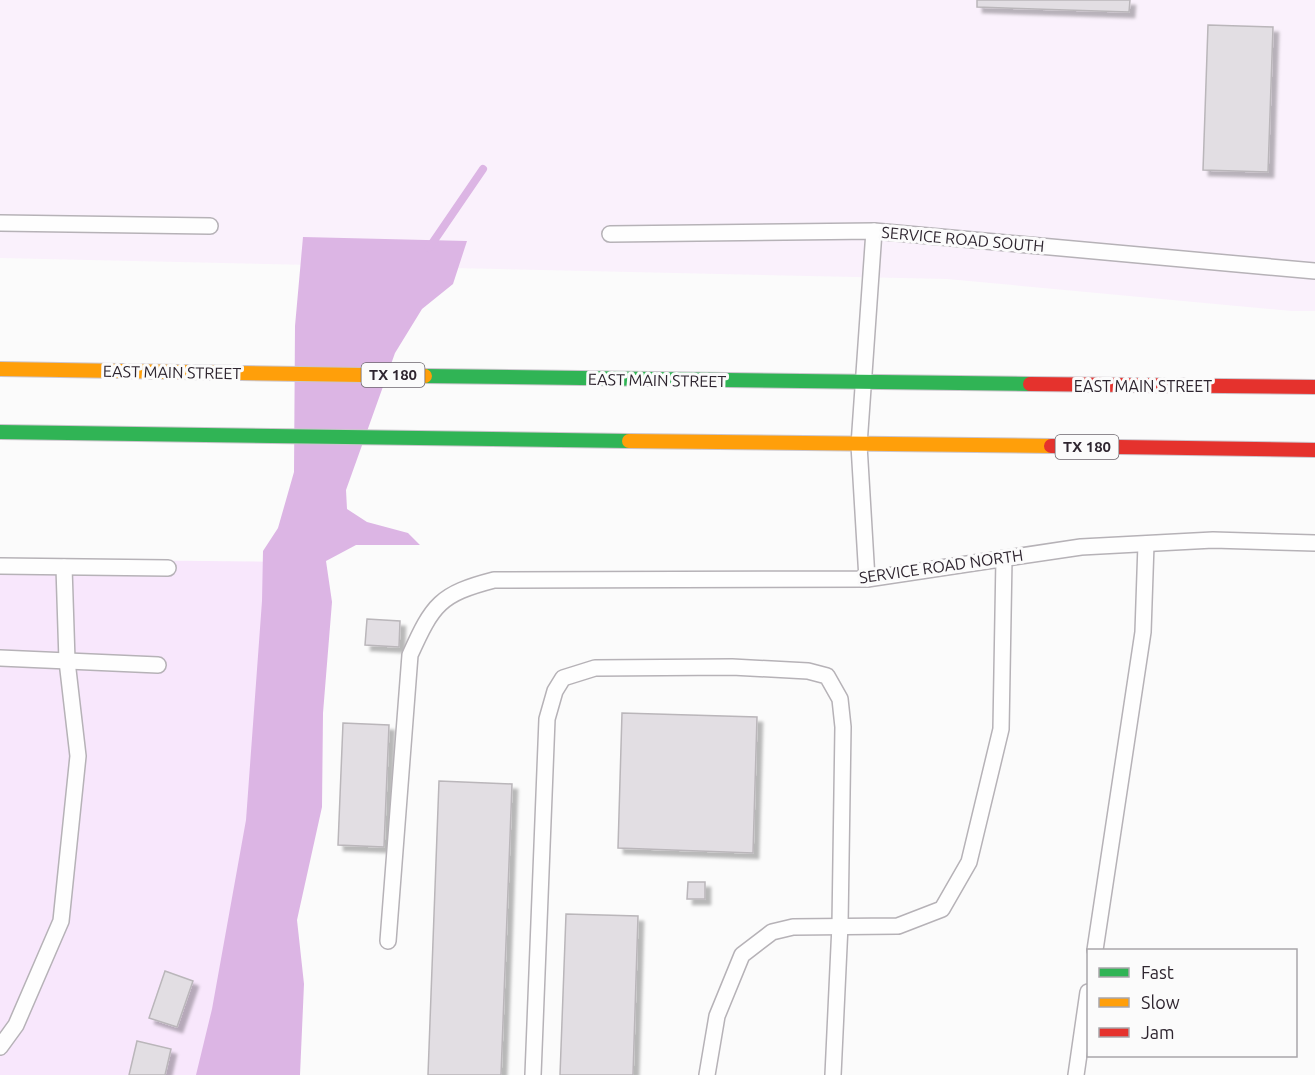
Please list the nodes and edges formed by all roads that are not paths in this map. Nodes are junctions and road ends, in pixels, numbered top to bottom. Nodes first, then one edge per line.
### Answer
1 (0, 223) edge
2 (210, 226) dead end
3 (874, 231) junction
4 (610, 234) dead end
5 (1315, 271) edge
6 (0, 369) edge
7 (862, 383) junction
8 (1315, 387) edge
9 (0, 432) edge
10 (859, 445) junction
11 (1315, 450) edge
12 (1315, 543) edge
13 (1146, 544) junction
14 (1004, 558) junction
15 (0, 566) edge
16 (64, 567) junction
17 (168, 568) dead end
18 (867, 579) junction
19 (0, 658) edge
20 (67, 661) junction
21 (158, 665) dead end
22 (840, 925) junction
23 (388, 942) dead end
24 (1095, 949) edge
25 (1087, 1005) edge
26 (0, 1047) edge
27 (533, 1075) edge
28 (707, 1075) edge
29 (833, 1075) edge
30 (1076, 1075) edge

1 - 2 lane
3 - 4 lane, SERVICE ROAD SOUTH
3 - 5 lane, SERVICE ROAD SOUTH
3 - 7 lane
6 - 7 main road, EAST MAIN STREET / TX 180
7 - 8 main road, EAST MAIN STREET / TX 180
7 - 10 lane
9 - 10 main road, TX 180
10 - 11 main road, TX 180
10 - 18 lane
12 - 13 lane, SERVICE ROAD NORTH
13 - 14 lane, SERVICE ROAD NORTH
13 - 24 lane
14 - 18 lane, SERVICE ROAD NORTH
14 - 22 lane
15 - 16 lane
16 - 17 lane
16 - 20 lane
18 - 23 lane, SERVICE ROAD NORTH
19 - 20 lane
20 - 21 lane
20 - 26 lane
22 - 27 lane
22 - 28 lane
22 - 29 lane
25 - 30 lane

